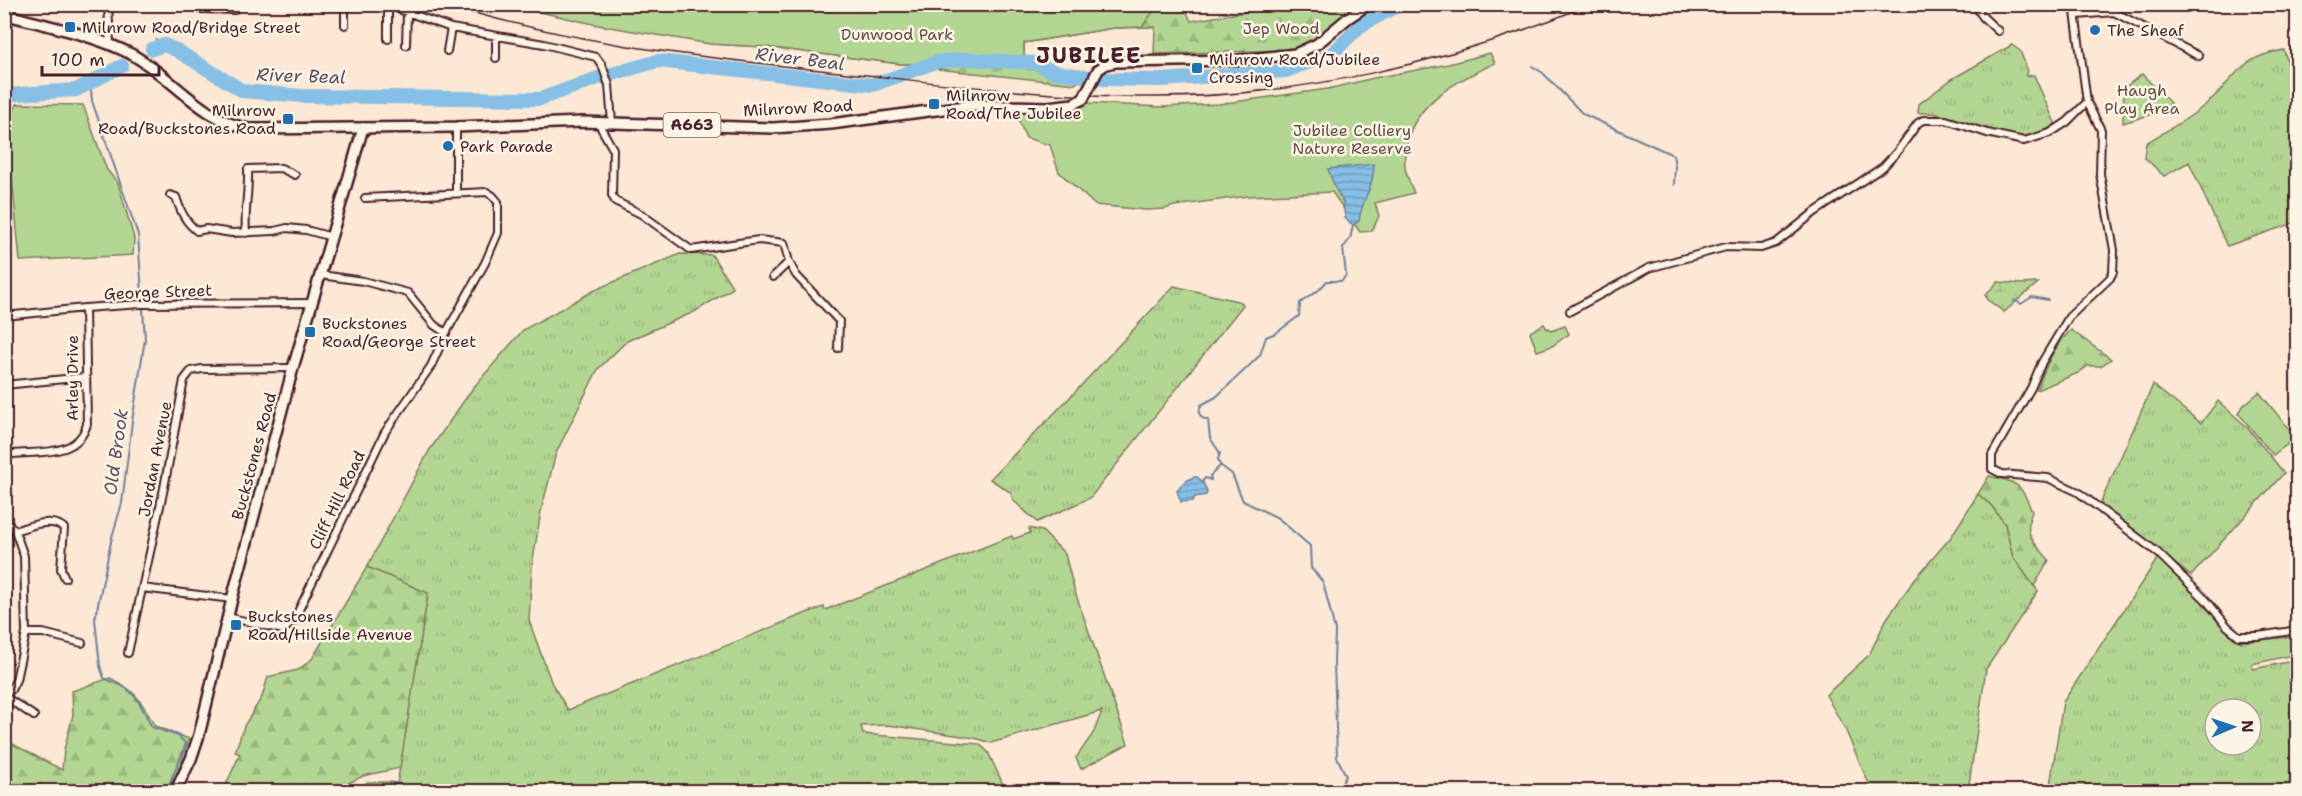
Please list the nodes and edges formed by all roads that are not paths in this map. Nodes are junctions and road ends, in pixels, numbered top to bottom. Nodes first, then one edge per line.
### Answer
1 (108, 4) edge
2 (345, 4) edge
3 (1369, 4) edge
4 (1974, 4) edge
5 (2074, 4) edge
6 (386, 5) edge
7 (200, 7) edge
8 (234, 10) dead end
9 (407, 13) junction
10 (4, 14) edge
11 (2077, 15) junction
12 (345, 25) dead end
13 (451, 28) junction
14 (1998, 31) dead end
15 (496, 36) junction
16 (388, 39) dead end
17 (110, 44) junction
18 (406, 45) dead end
19 (447, 51) dead end
20 (2199, 56) dead end
21 (496, 58) dead end
22 (2087, 102) junction
23 (601, 123) junction
24 (612, 123) junction
25 (456, 126) junction
26 (363, 128) junction
27 (295, 175) dead end
28 (456, 193) junction
29 (170, 195) dead end
30 (365, 198) dead end
31 (246, 233) junction
32 (332, 237) junction
33 (789, 262) junction
34 (321, 274) junction
35 (773, 277) dead end
36 (312, 303) junction
37 (85, 308) junction
38 (1570, 311) dead end
39 (4, 316) edge
40 (446, 333) junction
41 (838, 348) dead end
42 (293, 368) junction
43 (85, 377) junction
44 (4, 385) edge
45 (4, 457) edge
46 (10, 525) dead end
47 (15, 531) junction
48 (65, 578) dead end
49 (142, 588) junction
50 (232, 599) junction
51 (228, 617) junction
52 (2298, 630) edge
53 (26, 633) junction
54 (82, 644) dead end
55 (128, 653) dead end
56 (4, 695) edge
57 (34, 716) dead end
58 (175, 792) edge

1 - 17 street
2 - 12 street
3 - 24 main road, Milnrow Road / A663, bridge
4 - 14 street
5 - 11 street
6 - 9 street
6 - 16 street
7 - 8 street
9 - 13 street
9 - 18 street
10 - 17 main road, Milnrow Road / A663
11 - 20 street
11 - 22 street
13 - 15 street
13 - 19 street
15 - 21 street
15 - 24 street
17 - 26 main road, Milnrow Road / A663
22 - 38 street
22 - 52 street
23 - 24 main road, Milnrow Road / A663
23 - 25 main road, Milnrow Road / A663
23 - 33 street
25 - 26 main road, Milnrow Road / A663
25 - 28 street
26 - 32 main road, Buckstones Road
27 - 31 street
28 - 30 street
28 - 40 street
29 - 31 street
31 - 32 street
32 - 34 main road, Buckstones Road
33 - 35 street
33 - 41 street
34 - 36 main road, Buckstones Road
34 - 40 street
36 - 37 street, George Street
36 - 42 main road, Buckstones Road
37 - 39 street, George Street
37 - 43 street, Arley Drive
40 - 51 street, Cliff Hill Road
42 - 49 street, Jordan Avenue
42 - 50 main road, Buckstones Road
43 - 44 street
43 - 45 street, Arley Drive
46 - 47 street
47 - 48 street
47 - 53 street
49 - 50 street
49 - 55 street, Jordan Avenue
50 - 51 main road, Buckstones Road
51 - 58 main road, Buckstones Road
53 - 54 street
53 - 56 street
56 - 57 street

